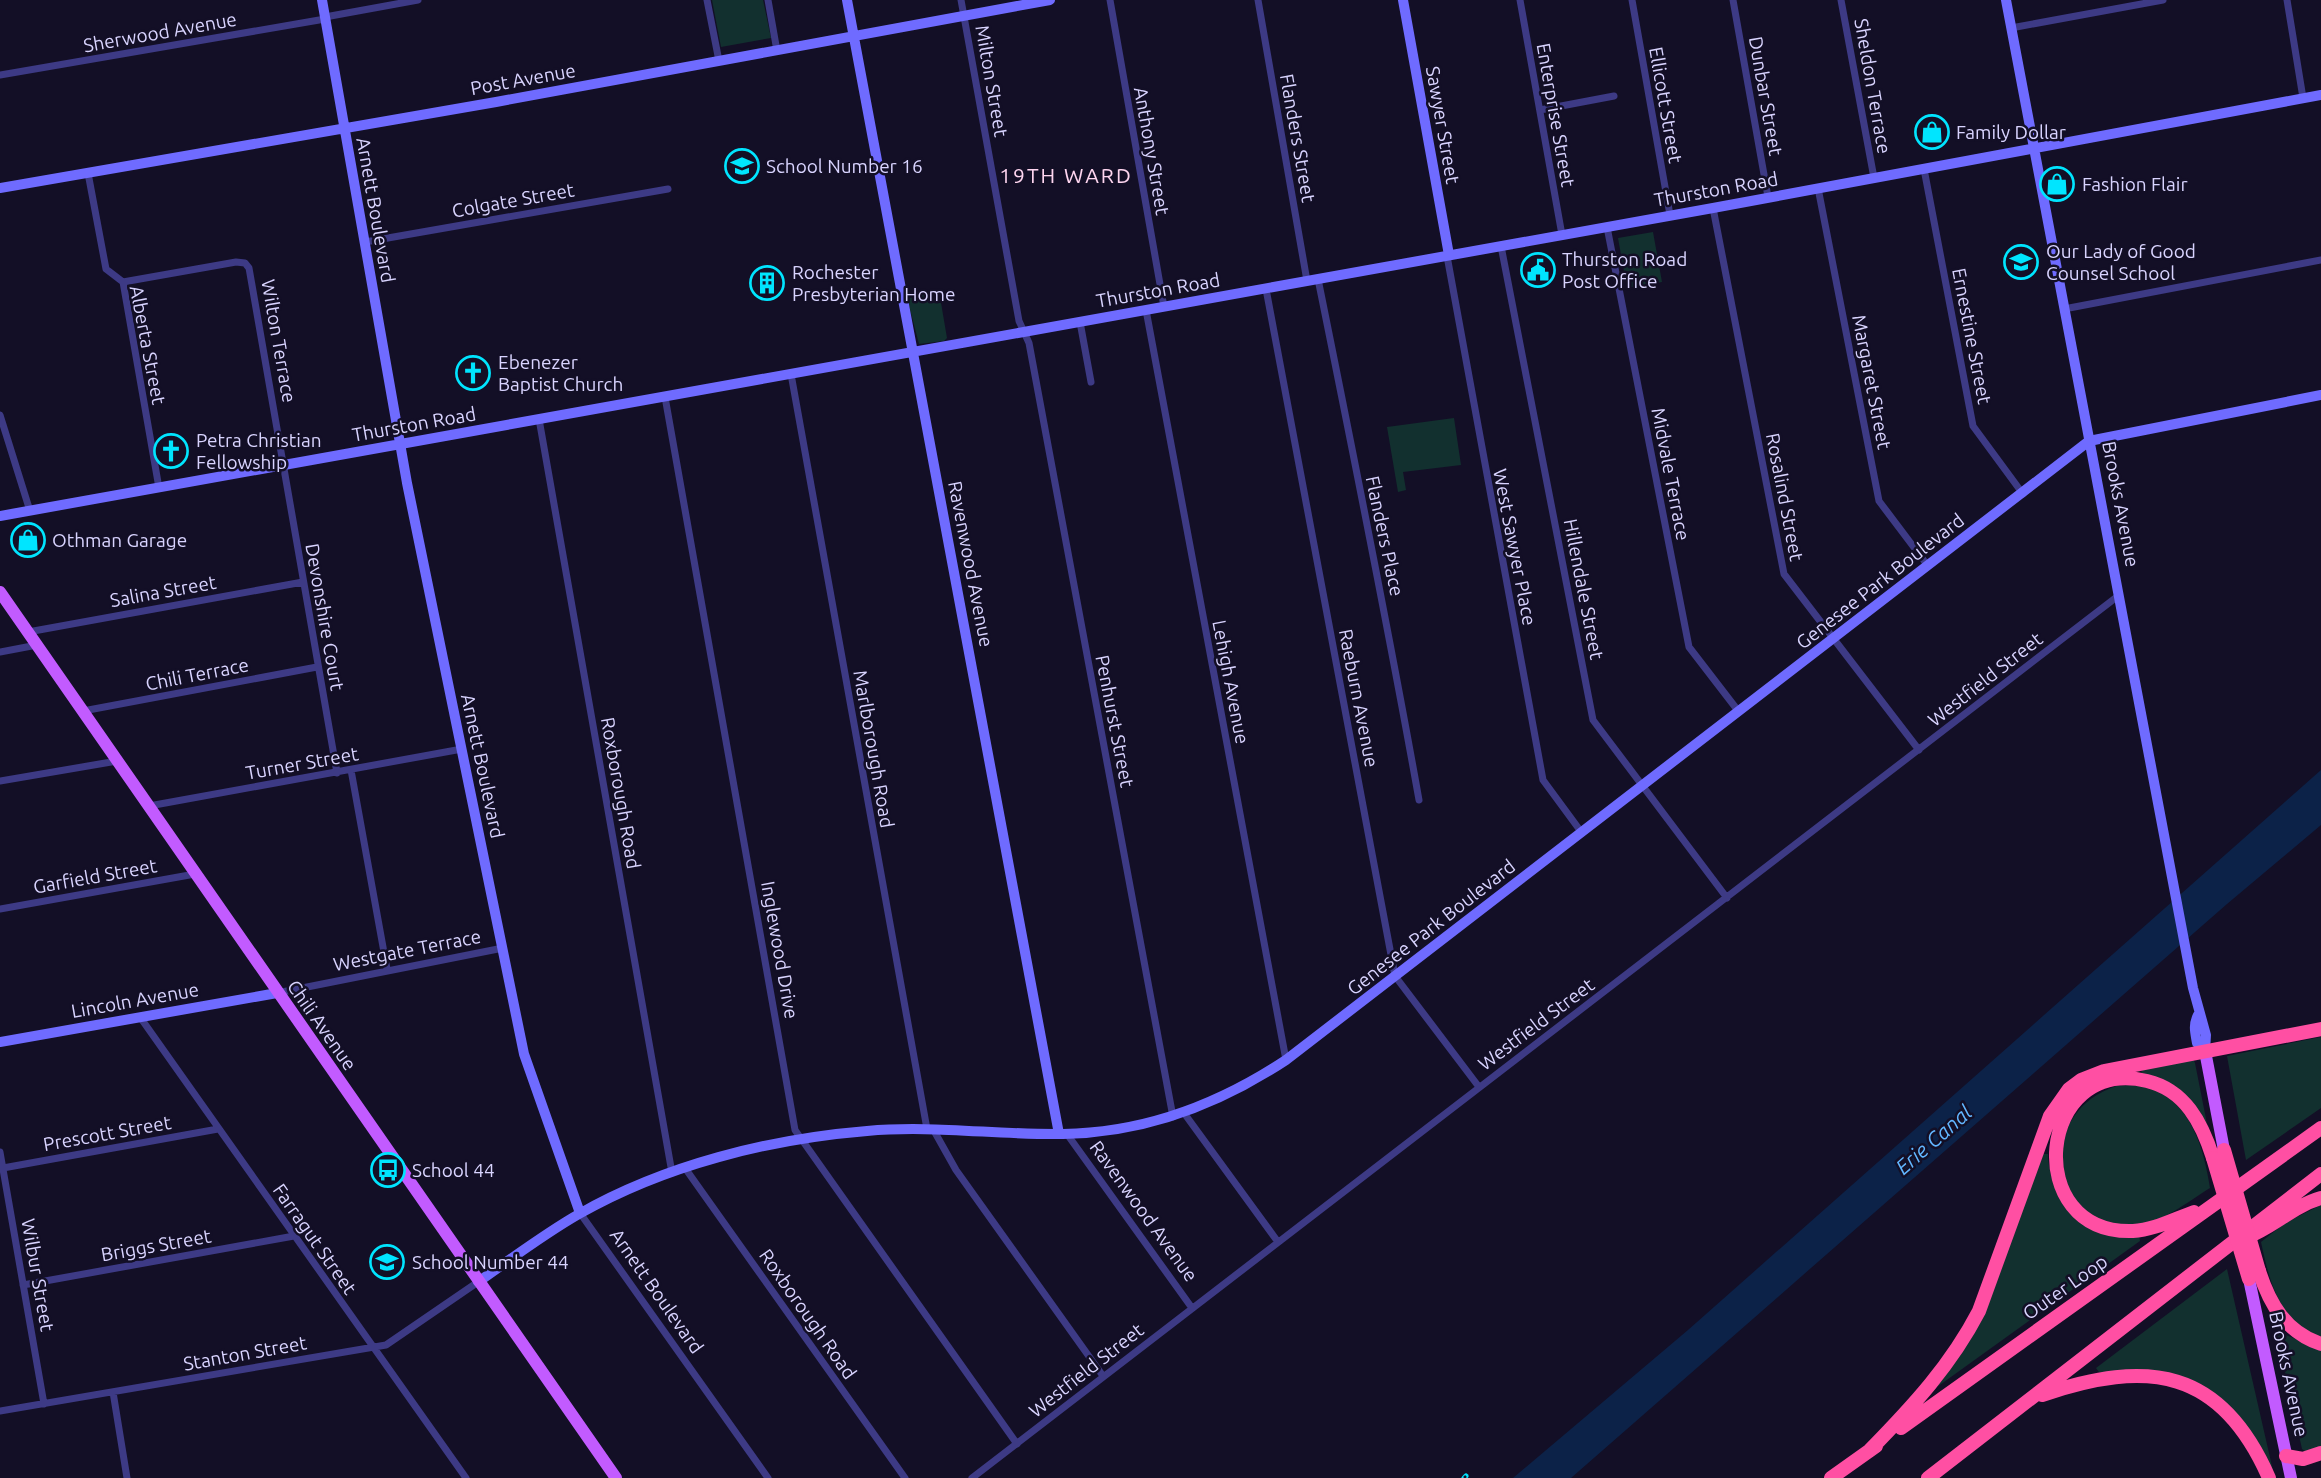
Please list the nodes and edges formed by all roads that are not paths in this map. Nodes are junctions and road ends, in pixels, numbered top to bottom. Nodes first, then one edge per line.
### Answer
1 (322, 0) edge
2 (418, 0) edge
3 (707, 0) edge
4 (768, 0) edge
5 (847, 0) edge
6 (961, 0) edge
7 (1050, 0) edge
8 (1110, 0) edge
9 (1258, 0) edge
10 (1403, 0) edge
11 (1520, 0) edge
12 (1632, 0) edge
13 (1733, 0) edge
14 (1841, 0) edge
15 (2006, 0) edge
16 (2163, 0) edge
17 (2287, 0) edge
18 (964, 15) junction
19 (325, 18) junction
20 (2011, 28) junction
21 (854, 37) junction
22 (777, 51) junction
23 (719, 61) junction
24 (0, 75) edge
25 (2321, 95) edge
26 (1614, 96) dead end
27 (2303, 98) junction
28 (1540, 110) junction
29 (344, 129) junction
30 (2034, 149) junction
31 (1924, 169) junction
32 (88, 173) junction
33 (1874, 177) junction
34 (0, 188) edge
35 (1818, 188) junction
36 (668, 189) dead end
37 (1768, 197) junction
38 (1713, 208) junction
39 (1670, 215) junction
40 (1607, 227) junction
41 (1562, 235) junction
42 (365, 242) junction
43 (1501, 246) junction
44 (1448, 256) junction
45 (2321, 260) edge
46 (1313, 280) junction
47 (122, 282) junction
48 (1266, 289) junction
49 (1164, 307) junction
50 (2064, 309) junction
51 (1146, 310) junction
52 (1080, 322) junction
53 (1024, 332) junction
54 (914, 352) junction
55 (791, 374) junction
56 (1091, 382) dead end
57 (2321, 395) edge
58 (664, 397) junction
59 (0, 415) edge
60 (539, 419) junction
61 (2089, 441) junction
62 (400, 443) junction
63 (284, 466) junction
64 (159, 488) junction
65 (2023, 494) junction
66 (30, 511) junction
67 (0, 516) edge
68 (1928, 566) junction
69 (303, 582) junction
70 (0, 592) edge
71 (2118, 596) junction
72 (28, 632) junction
73 (1833, 641) junction
74 (37, 645) junction
75 (0, 652) edge
76 (317, 667) junction
77 (83, 711) junction
78 (1739, 712) junction
79 (462, 749) junction
80 (1919, 750) junction
81 (117, 761) junction
82 (351, 770) junction
83 (337, 773) junction
84 (0, 781) edge
85 (1644, 786) junction
86 (1419, 800) dead end
87 (148, 806) junction
88 (1582, 833) junction
89 (195, 874) junction
90 (1727, 898) junction
91 (0, 909) edge
92 (503, 948) junction
93 (387, 969) junction
94 (1395, 976) junction
95 (277, 993) junction
96 (140, 1017) junction
97 (2321, 1029) edge
98 (0, 1042) edge
99 (2205, 1050) junction
100 (1286, 1060) junction
101 (1479, 1087) junction
102 (1179, 1115) junction
103 (2321, 1128) edge
104 (218, 1129) junction
105 (930, 1129) junction
106 (1063, 1134) junction
107 (800, 1139) junction
108 (0, 1152) edge
109 (2219, 1154) junction
110 (3, 1168) junction
111 (685, 1168) junction
112 (672, 1173) junction
113 (2321, 1174) edge
114 (2321, 1198) edge
115 (2215, 1204) junction
116 (580, 1213) junction
117 (294, 1236) junction
118 (1278, 1242) junction
119 (2231, 1244) junction
120 (2254, 1275) junction
121 (478, 1282) junction
122 (23, 1285) junction
123 (1192, 1308) junction
124 (2321, 1344) edge
125 (373, 1347) junction
126 (1103, 1376) junction
127 (113, 1392) junction
128 (2031, 1399) junction
129 (44, 1404) junction
130 (0, 1411) edge
131 (1017, 1444) junction
132 (1870, 1450) junction
133 (2321, 1453) edge
134 (2286, 1456) junction
135 (127, 1478) edge
136 (466, 1478) edge
137 (615, 1478) edge
138 (768, 1478) edge
139 (905, 1478) edge
140 (972, 1478) edge
141 (1832, 1478) edge
142 (1928, 1478) edge
143 (2269, 1478) edge
144 (2291, 1478) edge

1 - 19 street, Arnett Boulevard
2 - 19 street, Sherwood Avenue
3 - 23 street
4 - 22 street
5 - 21 street, Ravenwood Avenue
6 - 18 street, Milton Street
7 - 18 street, Post Avenue
8 - 49 street, Anthony Street
9 - 46 street, Flanders Street
10 - 44 street, Sawyer Street
11 - 28 street, Enterprise Street
12 - 39 street, Ellicott Street
13 - 37 street, Dunbar Street
14 - 33 street, Sheldon Terrace
15 - 20 street, Brooks Avenue
16 - 20 street
17 - 27 street
18 - 21 street, Post Avenue
18 - 53 street, Milton Street
19 - 24 street, Sherwood Avenue
19 - 29 street, Arnett Boulevard
20 - 30 street, Brooks Avenue
21 - 22 street, Post Avenue
21 - 54 street, Ravenwood Avenue
22 - 23 street, Post Avenue
23 - 29 street, Post Avenue
25 - 27 street, Thurston Road
26 - 28 street
27 - 30 street, Thurston Road
28 - 41 street, Enterprise Street
29 - 32 street, Post Avenue
29 - 42 street, Arnett Boulevard
30 - 31 street, Thurston Road
30 - 50 street, Brooks Avenue
31 - 33 street, Thurston Road
31 - 65 street, Ernestine Street
32 - 34 street, Post Avenue
32 - 47 street, Alberta Street
33 - 35 street, Thurston Road
35 - 37 street, Thurston Road
35 - 68 street, Margaret Street
36 - 42 street, Colgate Street
37 - 38 street, Thurston Road
38 - 39 street, Thurston Road
38 - 73 street, Rosalind Street
39 - 40 street, Thurston Road
40 - 41 street, Thurston Road
40 - 78 street, Midvale Terrace
41 - 43 street, Thurston Road
42 - 62 street, Arnett Boulevard
43 - 44 street, Thurston Road
43 - 85 street, Hillendale Street
44 - 46 street, Thurston Road
44 - 88 street, West Sawyer Place
45 - 50 street
46 - 48 street, Thurston Road
46 - 86 street, Flanders Place
47 - 63 street, Wilton Terrace
47 - 64 street, Alberta Street
48 - 49 street, Thurston Road
48 - 94 street, Raeburn Avenue
49 - 51 street, Thurston Road
50 - 61 street, Brooks Avenue
51 - 52 street, Thurston Road
51 - 100 street, Lehigh Avenue
52 - 53 street, Thurston Road
52 - 56 street
53 - 54 street, Thurston Road
53 - 102 street, Penhurst Street
54 - 55 street, Thurston Road
54 - 106 street, Ravenwood Avenue
55 - 58 street, Thurston Road
55 - 105 street, Marlborough Road
57 - 61 street, Genesee Park Boulevard
58 - 60 street, Thurston Road
58 - 107 street, Inglewood Drive
59 - 66 street
60 - 62 street, Thurston Road
60 - 112 street, Roxborough Road
61 - 65 street, Genesee Park Boulevard
61 - 71 street, Brooks Avenue
62 - 63 street, Thurston Road
62 - 79 street, Arnett Boulevard
63 - 64 street, Thurston Road
63 - 69 street, Devonshire Court
64 - 66 street, Thurston Road
65 - 68 street, Genesee Park Boulevard
66 - 67 street, Thurston Road
68 - 73 street, Genesee Park Boulevard
69 - 72 street, Salina Street
69 - 76 street, Devonshire Court
70 - 72 main road, Chili Avenue
71 - 80 street, Westfield Street
71 - 99 street, Brooks Avenue
72 - 74 main road, Chili Avenue
73 - 78 street, Genesee Park Boulevard
73 - 80 street, Rosalind Street
74 - 75 street
74 - 77 main road, Chili Avenue
76 - 77 street, Chili Terrace
76 - 83 street, Devonshire Court
77 - 81 main road, Chili Avenue
78 - 85 street, Genesee Park Boulevard
79 - 82 street, Turner Street
79 - 92 street, Arnett Boulevard
80 - 90 street, Westfield Street
81 - 84 street
81 - 87 main road, Chili Avenue
82 - 83 street, Turner Street
82 - 93 street
83 - 87 street, Turner Street
85 - 88 street, Genesee Park Boulevard
85 - 90 street, Hillendale Street
87 - 89 main road, Chili Avenue
88 - 94 street, Genesee Park Boulevard
89 - 91 street, Garfield Street
89 - 95 main road, Chili Avenue
90 - 101 street, Westfield Street
92 - 93 street, Westgate Terrace
92 - 116 street, Arnett Boulevard
93 - 95 street, Westgate Terrace
94 - 100 street, Genesee Park Boulevard
94 - 101 street, Raeburn Avenue
95 - 96 street, Lincoln Avenue
95 - 121 main road, Chili Avenue
96 - 98 street, Lincoln Avenue
96 - 104 street, Farragut Street
97 - 99 highway
99 - 109 main road, Brooks Avenue
99 - 132 highway
100 - 102 street, Genesee Park Boulevard
101 - 118 street, Westfield Street
102 - 106 street, Genesee Park Boulevard
102 - 118 street, Penhurst Street
103 - 115 highway, Outer Loop
104 - 110 street, Prescott Street
104 - 117 street, Farragut Street
105 - 106 street, Genesee Park Boulevard
105 - 107 street, Genesee Park Boulevard
105 - 126 street, Marlborough Road
106 - 123 street, Ravenwood Avenue
107 - 111 street, Genesee Park Boulevard
107 - 131 street, Inglewood Drive
108 - 110 street, Wilbur Street
109 - 115 highway
109 - 120 highway, bridge
110 - 122 street, Wilbur Street
111 - 112 street, Genesee Park Boulevard
111 - 139 street, Roxborough Road
112 - 116 street, Genesee Park Boulevard
113 - 119 highway
114 - 119 highway
115 - 132 highway, Outer Loop
116 - 121 street, Genesee Park Boulevard
116 - 138 street, Arnett Boulevard
117 - 122 street, Briggs Street
117 - 125 street, Farragut Street
118 - 123 street, Westfield Street
119 - 128 highway
120 - 124 highway
120 - 134 main road, Brooks Avenue
121 - 125 street, Stanton Street
121 - 137 main road, Chili Avenue
122 - 129 street, Wilbur Street
123 - 126 street, Westfield Street
125 - 127 street, Stanton Street
125 - 136 street, Farragut Street
126 - 131 street, Westfield Street
127 - 129 street, Stanton Street
127 - 135 street
128 - 142 highway
128 - 143 highway
129 - 130 street, Stanton Street
131 - 140 street, Westfield Street
132 - 141 highway, Outer Loop
133 - 134 highway
134 - 144 main road, Brooks Avenue

